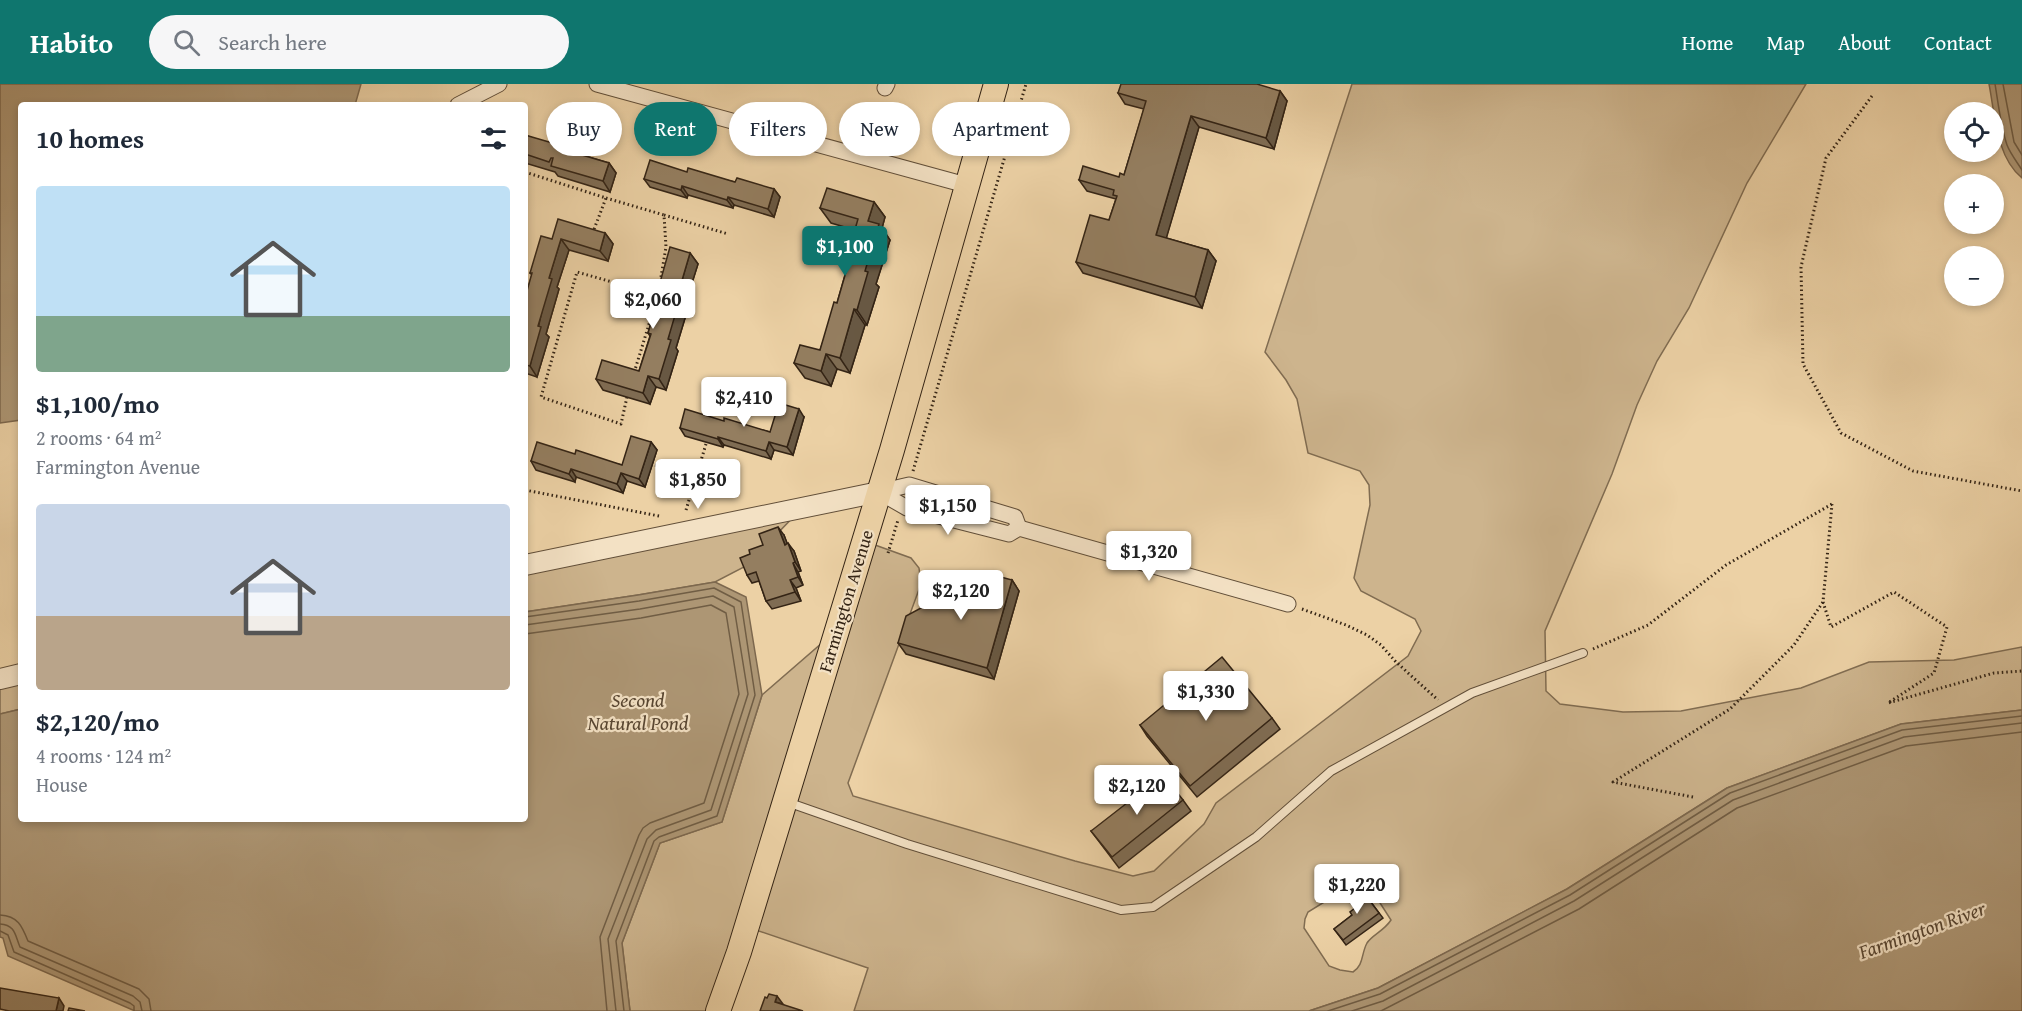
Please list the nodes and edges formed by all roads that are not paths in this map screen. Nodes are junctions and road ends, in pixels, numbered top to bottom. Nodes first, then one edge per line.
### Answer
1 (499, 84) edge
2 (597, 84) edge
3 (996, 84) edge
4 (464, 102) edge
5 (966, 185) junction
6 (879, 492) junction
7 (1019, 528) junction
8 (528, 564) edge
9 (1288, 604) road end
10 (1583, 653) road end
11 (18, 675) edge
12 (0, 679) edge
13 (785, 802) junction
14 (718, 1011) edge

1 - 4 street
2 - 5 street
3 - 5 main road, Farmington Avenue
5 - 6 main road, Farmington Avenue
6 - 7 street
6 - 7 street
6 - 8 street
6 - 13 main road, Farmington Avenue
7 - 9 street
10 - 13 lane
11 - 12 street
13 - 14 main road, Farmington Avenue

